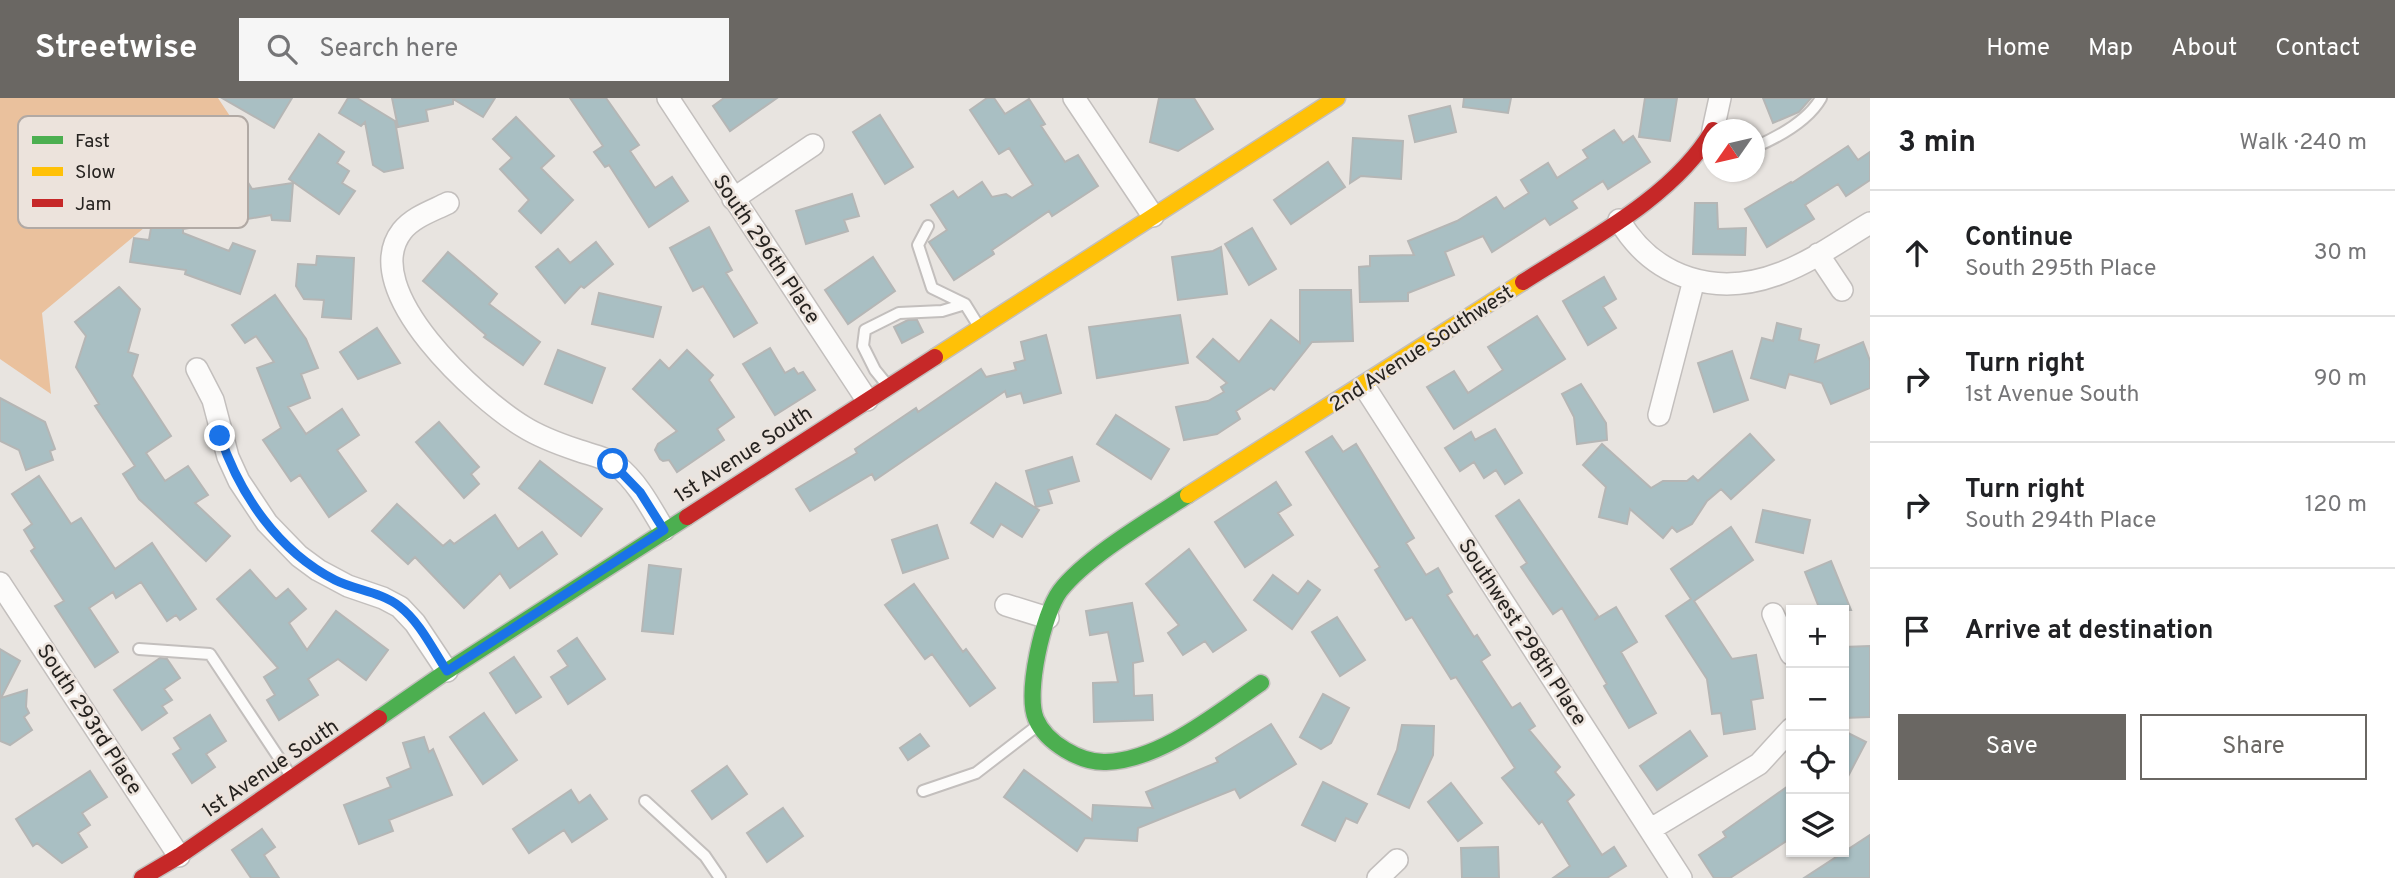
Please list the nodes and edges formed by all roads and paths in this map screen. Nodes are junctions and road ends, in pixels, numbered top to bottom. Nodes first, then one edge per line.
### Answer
1 (668, 98) edge
2 (1074, 98) edge
3 (1337, 98) edge
4 (1720, 98) edge
5 (1821, 98) edge
6 (1715, 119) edge
7 (1765, 141) edge
8 (813, 145) dead end
9 (1702, 157) edge
10 (733, 199) junction
11 (447, 203) dead end
12 (1153, 216) junction
13 (1619, 220) junction
14 (1870, 223) edge
15 (928, 226) dead end
16 (1818, 254) junction
17 (1694, 280) junction
18 (1842, 290) dead end
19 (965, 304) junction
20 (980, 327) junction
21 (197, 369) dead end
22 (888, 386) junction
23 (1364, 386) junction
24 (867, 400) junction
25 (1659, 415) dead end
26 (664, 530) junction
27 (0, 583) edge
28 (1006, 605) dead end
29 (1773, 614) dead end
30 (1048, 618) junction
31 (1786, 643) edge
32 (139, 649) dead end
33 (447, 671) junction
34 (1261, 683) dead end
35 (1039, 724) junction
36 (1789, 731) edge
37 (293, 778) junction
38 (923, 791) dead end
39 (645, 801) dead end
40 (1651, 829) junction
41 (179, 856) junction
42 (1397, 860) dead end
43 (142, 878) edge
44 (720, 878) edge
45 (1378, 878) edge
46 (1681, 878) edge

1 - 10 street, South 296th Place
2 - 12 street
3 - 12 street, 1st Avenue South
4 - 6 street
5 - 7 lane
8 - 10 street
9 - 13 street, 2nd Avenue Southwest
10 - 24 street, South 296th Place
11 - 26 street
12 - 20 street, 1st Avenue South
13 - 17 street
13 - 23 street, 2nd Avenue Southwest
14 - 16 street
15 - 19 lane
16 - 17 street
16 - 18 street
17 - 25 street
19 - 20 lane
19 - 22 lane
20 - 22 street, 1st Avenue South
21 - 33 street
22 - 24 street, 1st Avenue South
23 - 30 street, 2nd Avenue Southwest
23 - 40 street, Southwest 298th Place
24 - 26 street, 1st Avenue South
26 - 33 street, 1st Avenue South
27 - 41 street, South 293rd Place
28 - 30 street
29 - 31 street
30 - 35 street, 2nd Avenue Southwest
32 - 37 lane
33 - 37 street, 1st Avenue South
34 - 35 street
35 - 38 lane
36 - 40 street
37 - 41 street, 1st Avenue South
39 - 44 lane
40 - 46 street, Southwest 298th Place
41 - 43 street, 1st Avenue South
42 - 45 street

